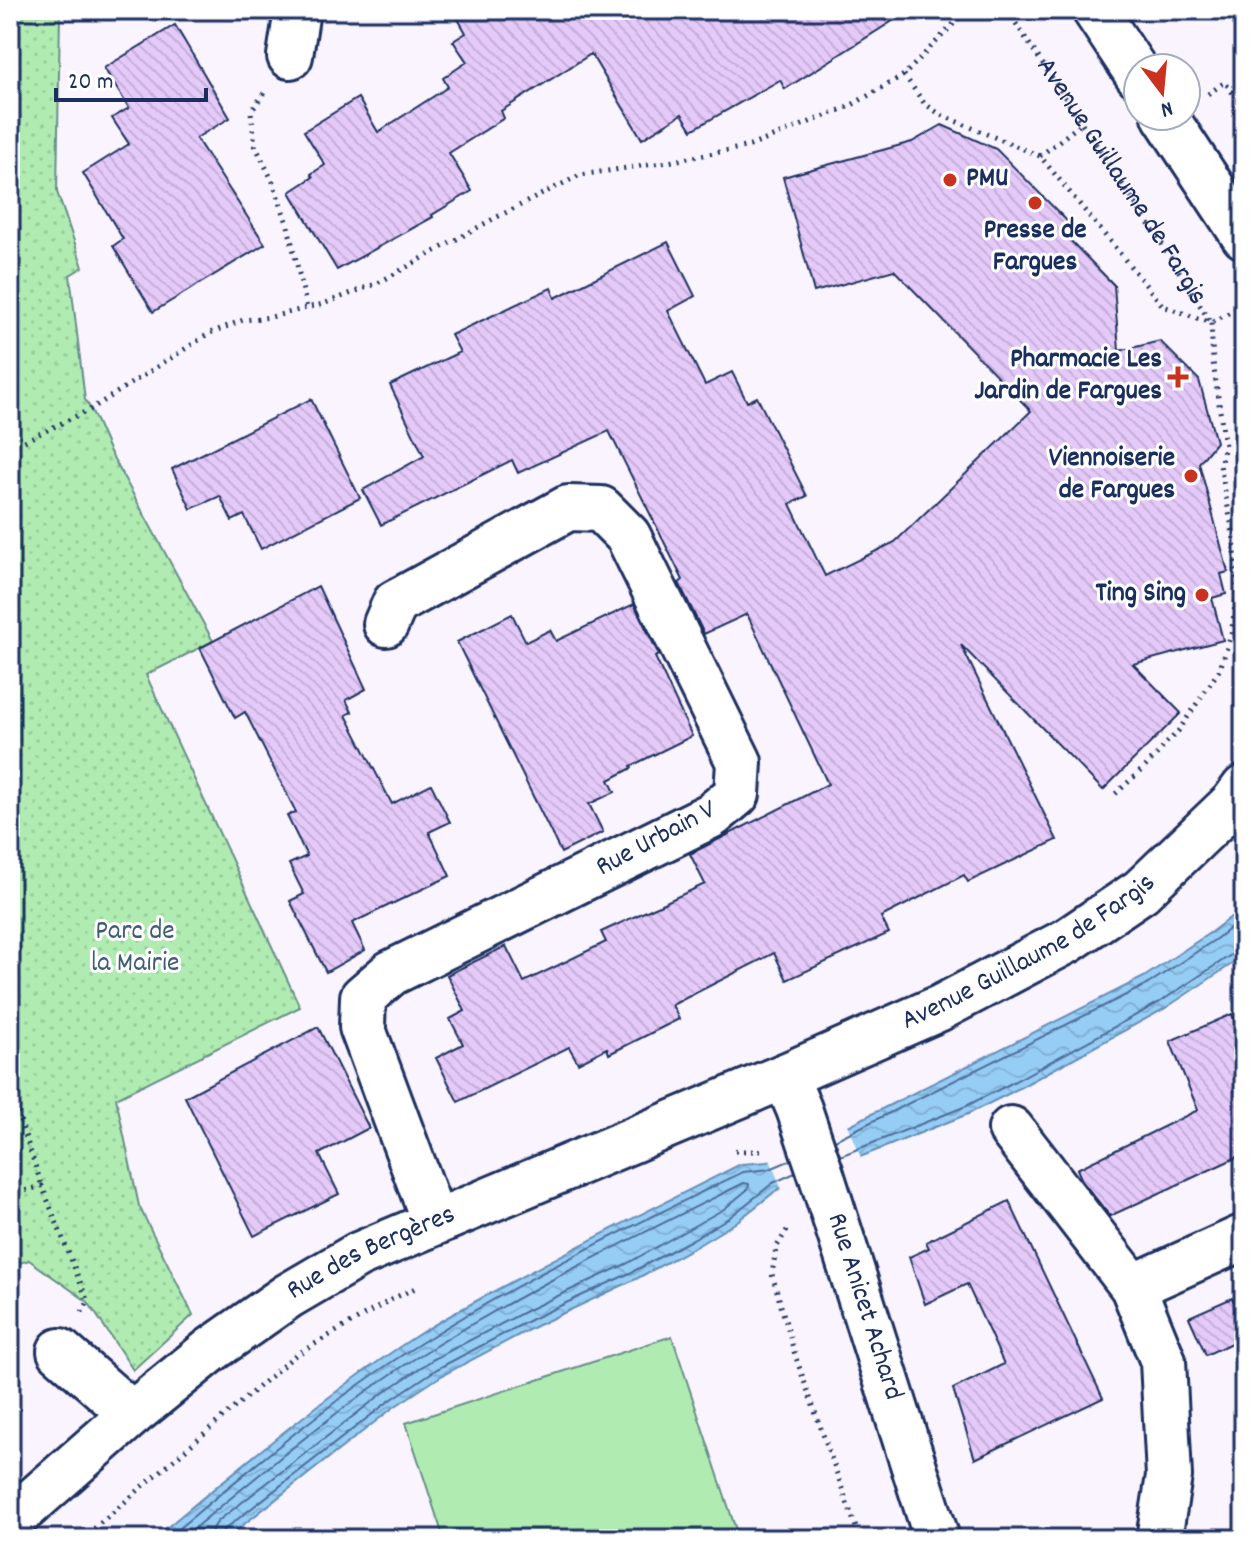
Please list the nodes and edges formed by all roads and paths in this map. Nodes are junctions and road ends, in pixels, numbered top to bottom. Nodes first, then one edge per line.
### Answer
1 (297, 10) edge
2 (967, 10) edge
3 (1007, 10) edge
4 (1095, 10) edge
5 (1123, 52) edge
6 (290, 56) joint
7 (904, 75) junction
8 (1206, 95) dead end
9 (1244, 109) edge
10 (1082, 123) junction
11 (1176, 132) edge
12 (1040, 156) junction
13 (1244, 236) edge
14 (1244, 304) edge
15 (307, 308) junction
16 (1211, 323) junction
17 (10, 448) edge
18 (386, 624) dead end
19 (1244, 788) edge
20 (1113, 796) dead end
21 (785, 1076) junction
22 (10, 1090) edge
23 (1011, 1129) dead end
24 (725, 1151) dead end
25 (801, 1155) junction
26 (42, 1186) junction
27 (10, 1195) edge
28 (434, 1221) junction
29 (793, 1222) dead end
30 (1244, 1237) edge
31 (420, 1285) dead end
32 (1133, 1287) junction
33 (60, 1351) joint
34 (132, 1414) junction
35 (10, 1521) edge
36 (82, 1539) edge
37 (860, 1539) edge
38 (937, 1539) edge
39 (1159, 1539) edge

1 - 6 street
2 - 7 path
3 - 10 path, Avenue Guillaume de Fargis
4 - 5 street
6 - 15 path
7 - 12 path
7 - 15 path
8 - 9 path
10 - 12 path
10 - 16 path, Avenue Guillaume de Fargis
11 - 13 street
12 - 16 path
14 - 16 path, Avenue Guillaume de Fargis
15 - 17 path
16 - 20 path
18 - 28 street, Rue Urbain V
19 - 21 street, Avenue Guillaume de Fargis
21 - 25 street, Rue Anicet Achard
21 - 28 street, Rue des Bergères
22 - 26 path
23 - 32 street
24 - 25 path
25 - 38 street, Rue Anicet Achard
26 - 27 path
26 - 33 path
28 - 34 street, Rue des Bergères
29 - 37 path
30 - 32 street
31 - 36 path
32 - 39 street
33 - 34 street
34 - 35 street, Rue des Bergères

